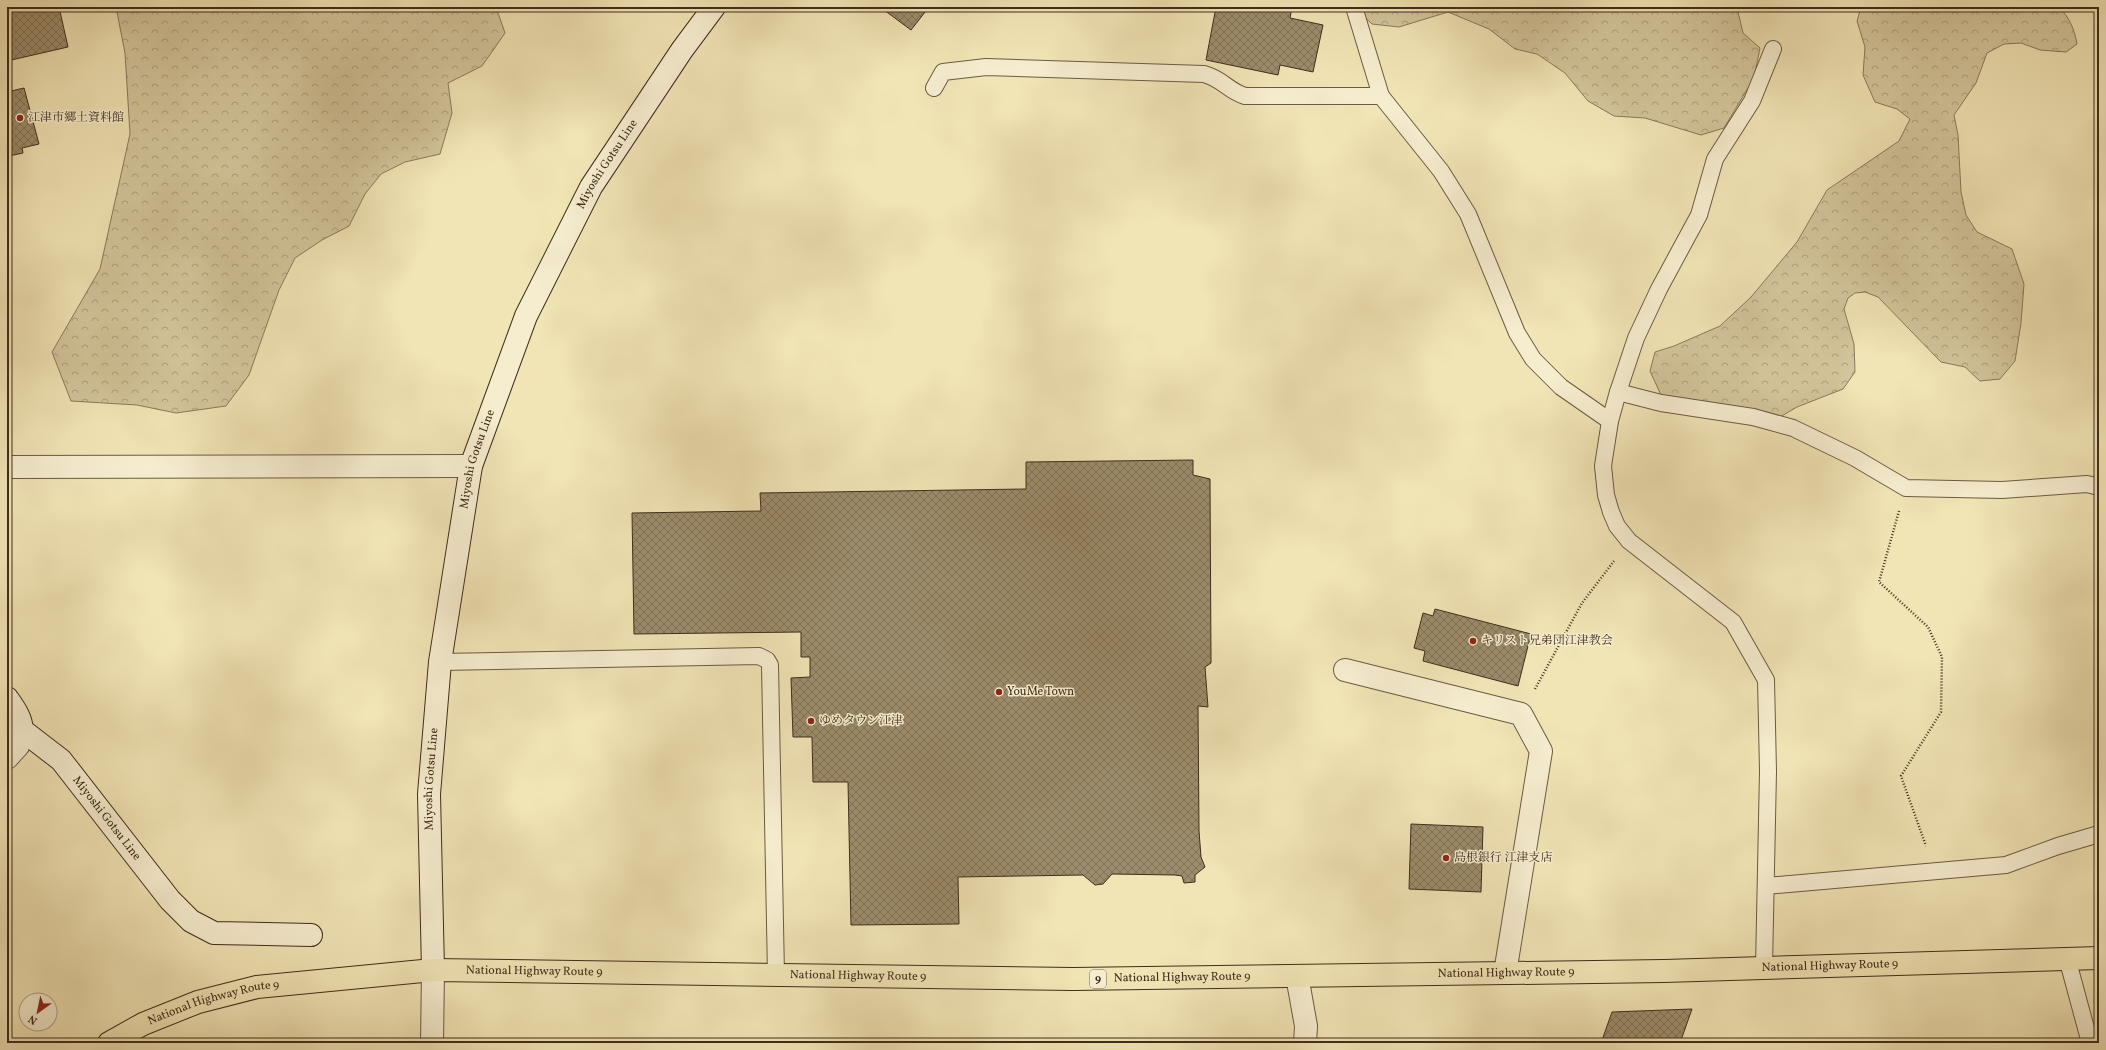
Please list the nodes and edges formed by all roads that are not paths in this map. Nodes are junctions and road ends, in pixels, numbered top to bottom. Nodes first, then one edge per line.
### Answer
1 (714, 7) edge
2 (1354, 7) edge
3 (1773, 49) dead end
4 (934, 88) dead end
5 (1381, 96) junction
6 (1618, 392) junction
7 (1610, 421) junction
8 (471, 466) junction
9 (7, 467) edge
10 (2099, 487) edge
11 (440, 662) junction
12 (1345, 670) dead end
13 (7, 698) edge
14 (22, 730) junction
15 (7, 758) edge
16 (2099, 834) edge
17 (1766, 886) junction
18 (311, 935) dead end
19 (2067, 958) junction
20 (2099, 958) edge
21 (1764, 968) junction
22 (433, 970) junction
23 (1505, 973) junction
24 (776, 976) junction
25 (1297, 976) junction
26 (109, 1043) edge
27 (432, 1043) edge
28 (1305, 1043) edge
29 (2090, 1043) edge

1 - 8 main road, Miyoshi Gotsu Line
2 - 5 lane
3 - 6 lane
4 - 5 lane
5 - 7 lane
6 - 7 lane
6 - 10 lane
7 - 17 lane
8 - 9 main road
8 - 11 main road, Miyoshi Gotsu Line
11 - 22 main road, Miyoshi Gotsu Line
11 - 24 lane
12 - 23 main road
13 - 14 main road
14 - 15 main road
14 - 18 main road, Miyoshi Gotsu Line
16 - 17 lane
17 - 21 lane
19 - 20 highway, National Highway Route 9 / 9
19 - 21 highway, National Highway Route 9 / 9
19 - 29 lane
21 - 23 highway, National Highway Route 9 / 9
22 - 24 highway, National Highway Route 9 / 9
22 - 26 highway, National Highway Route 9 / 9
22 - 27 main road, Miyoshi Gotsu Line
23 - 25 highway, National Highway Route 9 / 9
24 - 25 highway, National Highway Route 9 / 9
25 - 28 main road

